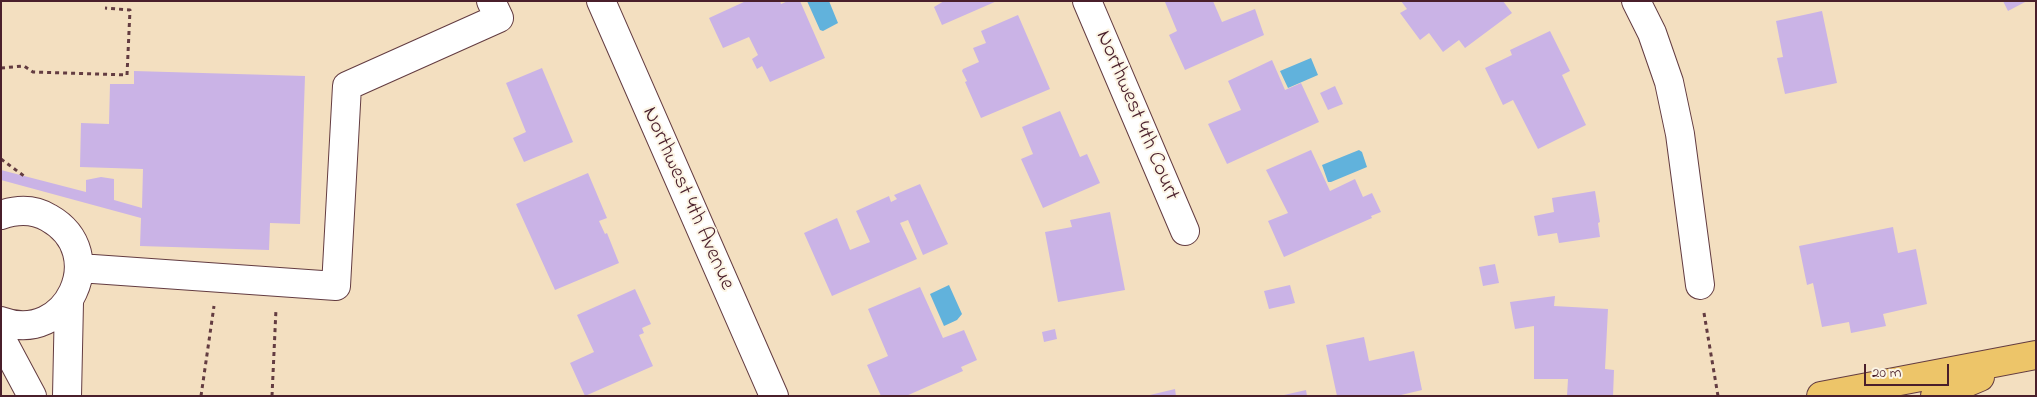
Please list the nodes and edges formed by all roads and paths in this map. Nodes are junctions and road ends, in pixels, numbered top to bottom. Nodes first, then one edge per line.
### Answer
1 (491, 1) edge
2 (601, 1) edge
3 (1087, 1) edge
4 (1636, 1) edge
5 (105, 8) dead end
6 (1, 68) edge
7 (1, 159) edge
8 (24, 176) dead end
9 (1, 215) edge
10 (1186, 231) dead end
11 (79, 268) junction
12 (218, 278) junction
13 (278, 282) junction
14 (1700, 285) joint
15 (69, 302) junction
16 (1, 321) edge
17 (1, 338) edge
18 (2035, 355) edge
19 (32, 396) edge
20 (66, 396) edge
21 (201, 396) edge
22 (272, 396) edge
23 (774, 396) edge
24 (1718, 396) edge
25 (1821, 396) edge
26 (1935, 396) edge

1 - 13 street
2 - 23 street, Northwest 4th Avenue
3 - 10 street, Northwest 4th Court
4 - 14 street
5 - 6 path
7 - 8 path
9 - 11 street
11 - 12 street
11 - 15 street
12 - 13 street
12 - 21 path
13 - 22 path
14 - 24 path
15 - 16 street
15 - 20 street
17 - 19 street
18 - 25 main road
18 - 26 main road

